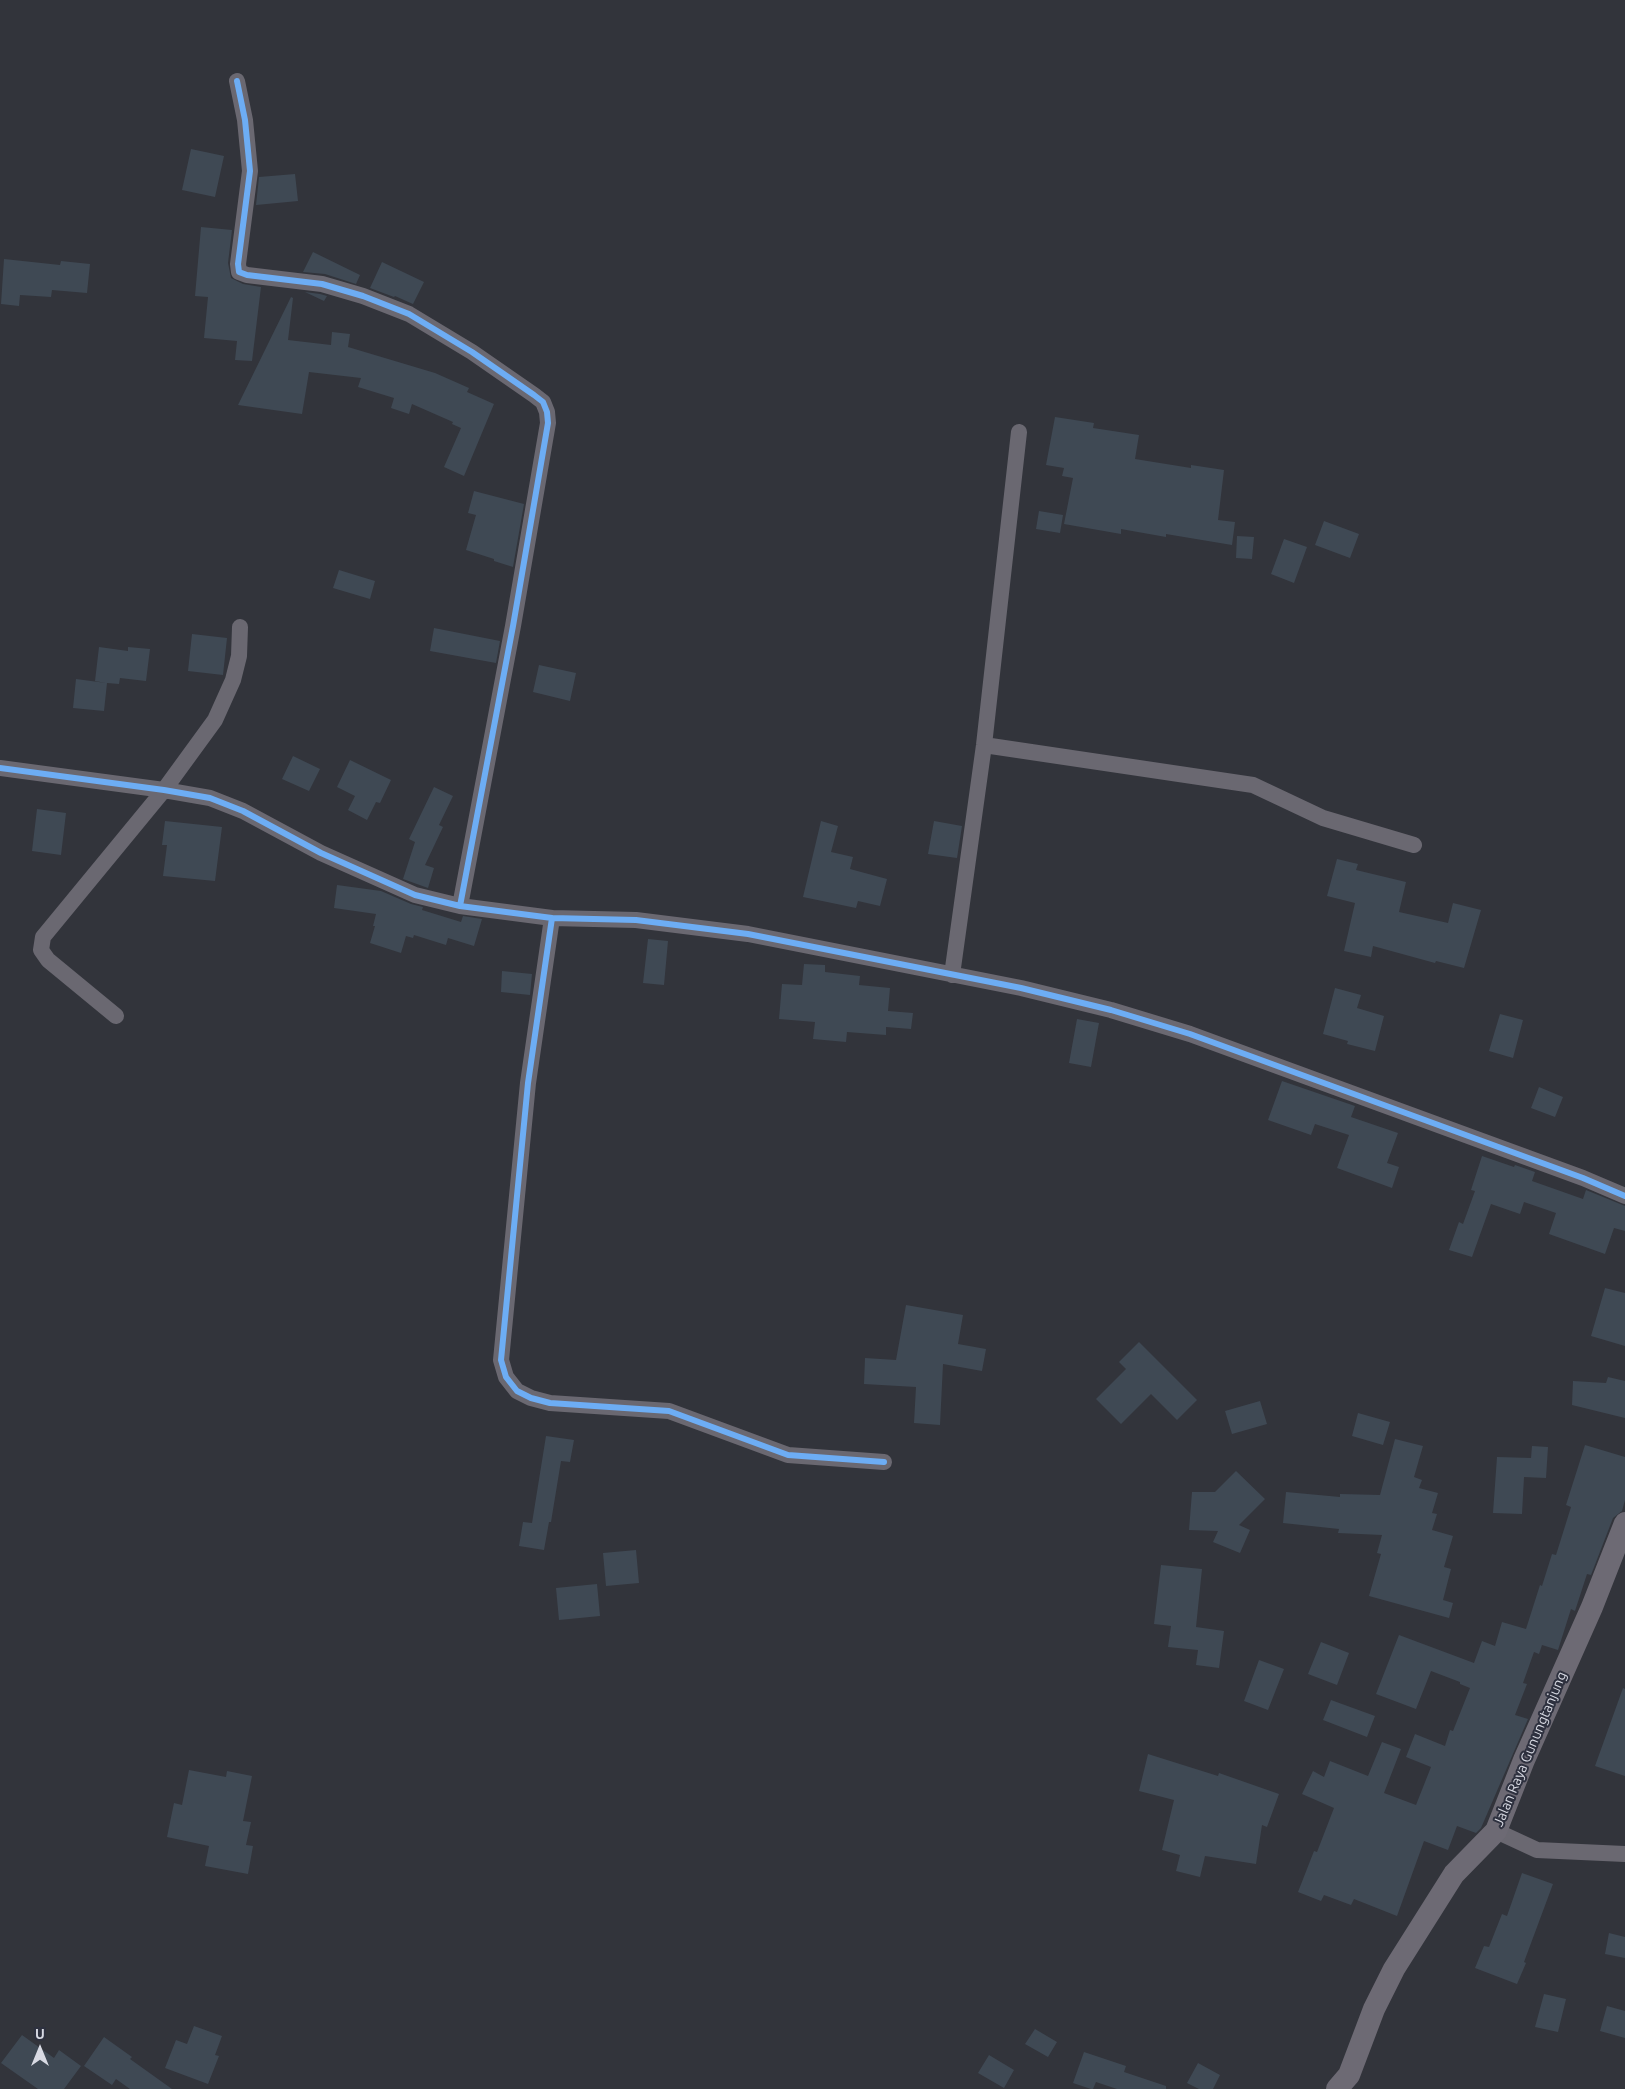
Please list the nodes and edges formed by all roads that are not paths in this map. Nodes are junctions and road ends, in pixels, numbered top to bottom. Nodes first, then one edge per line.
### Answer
1 (237, 82) dead end
2 (1019, 432) dead end
3 (240, 627) dead end
4 (984, 745) junction
5 (0, 768) edge
6 (164, 790) junction
7 (1414, 845) dead end
8 (460, 906) junction
9 (552, 918) junction
10 (952, 975) junction
11 (116, 1016) dead end
12 (1625, 1196) edge
13 (884, 1462) dead end
14 (1625, 1523) edge
15 (1496, 1831) junction
16 (1625, 1854) edge
17 (1337, 2089) edge

1 - 8 street
2 - 4 street
3 - 6 street
4 - 7 street
4 - 10 street
5 - 6 street
6 - 8 street
6 - 11 street
8 - 9 street
9 - 10 street
9 - 13 street
10 - 12 street
14 - 15 main road, Jalan Raya Gunungtanjung
15 - 16 street
15 - 17 main road, Jalan Raya Gunungtanjung

